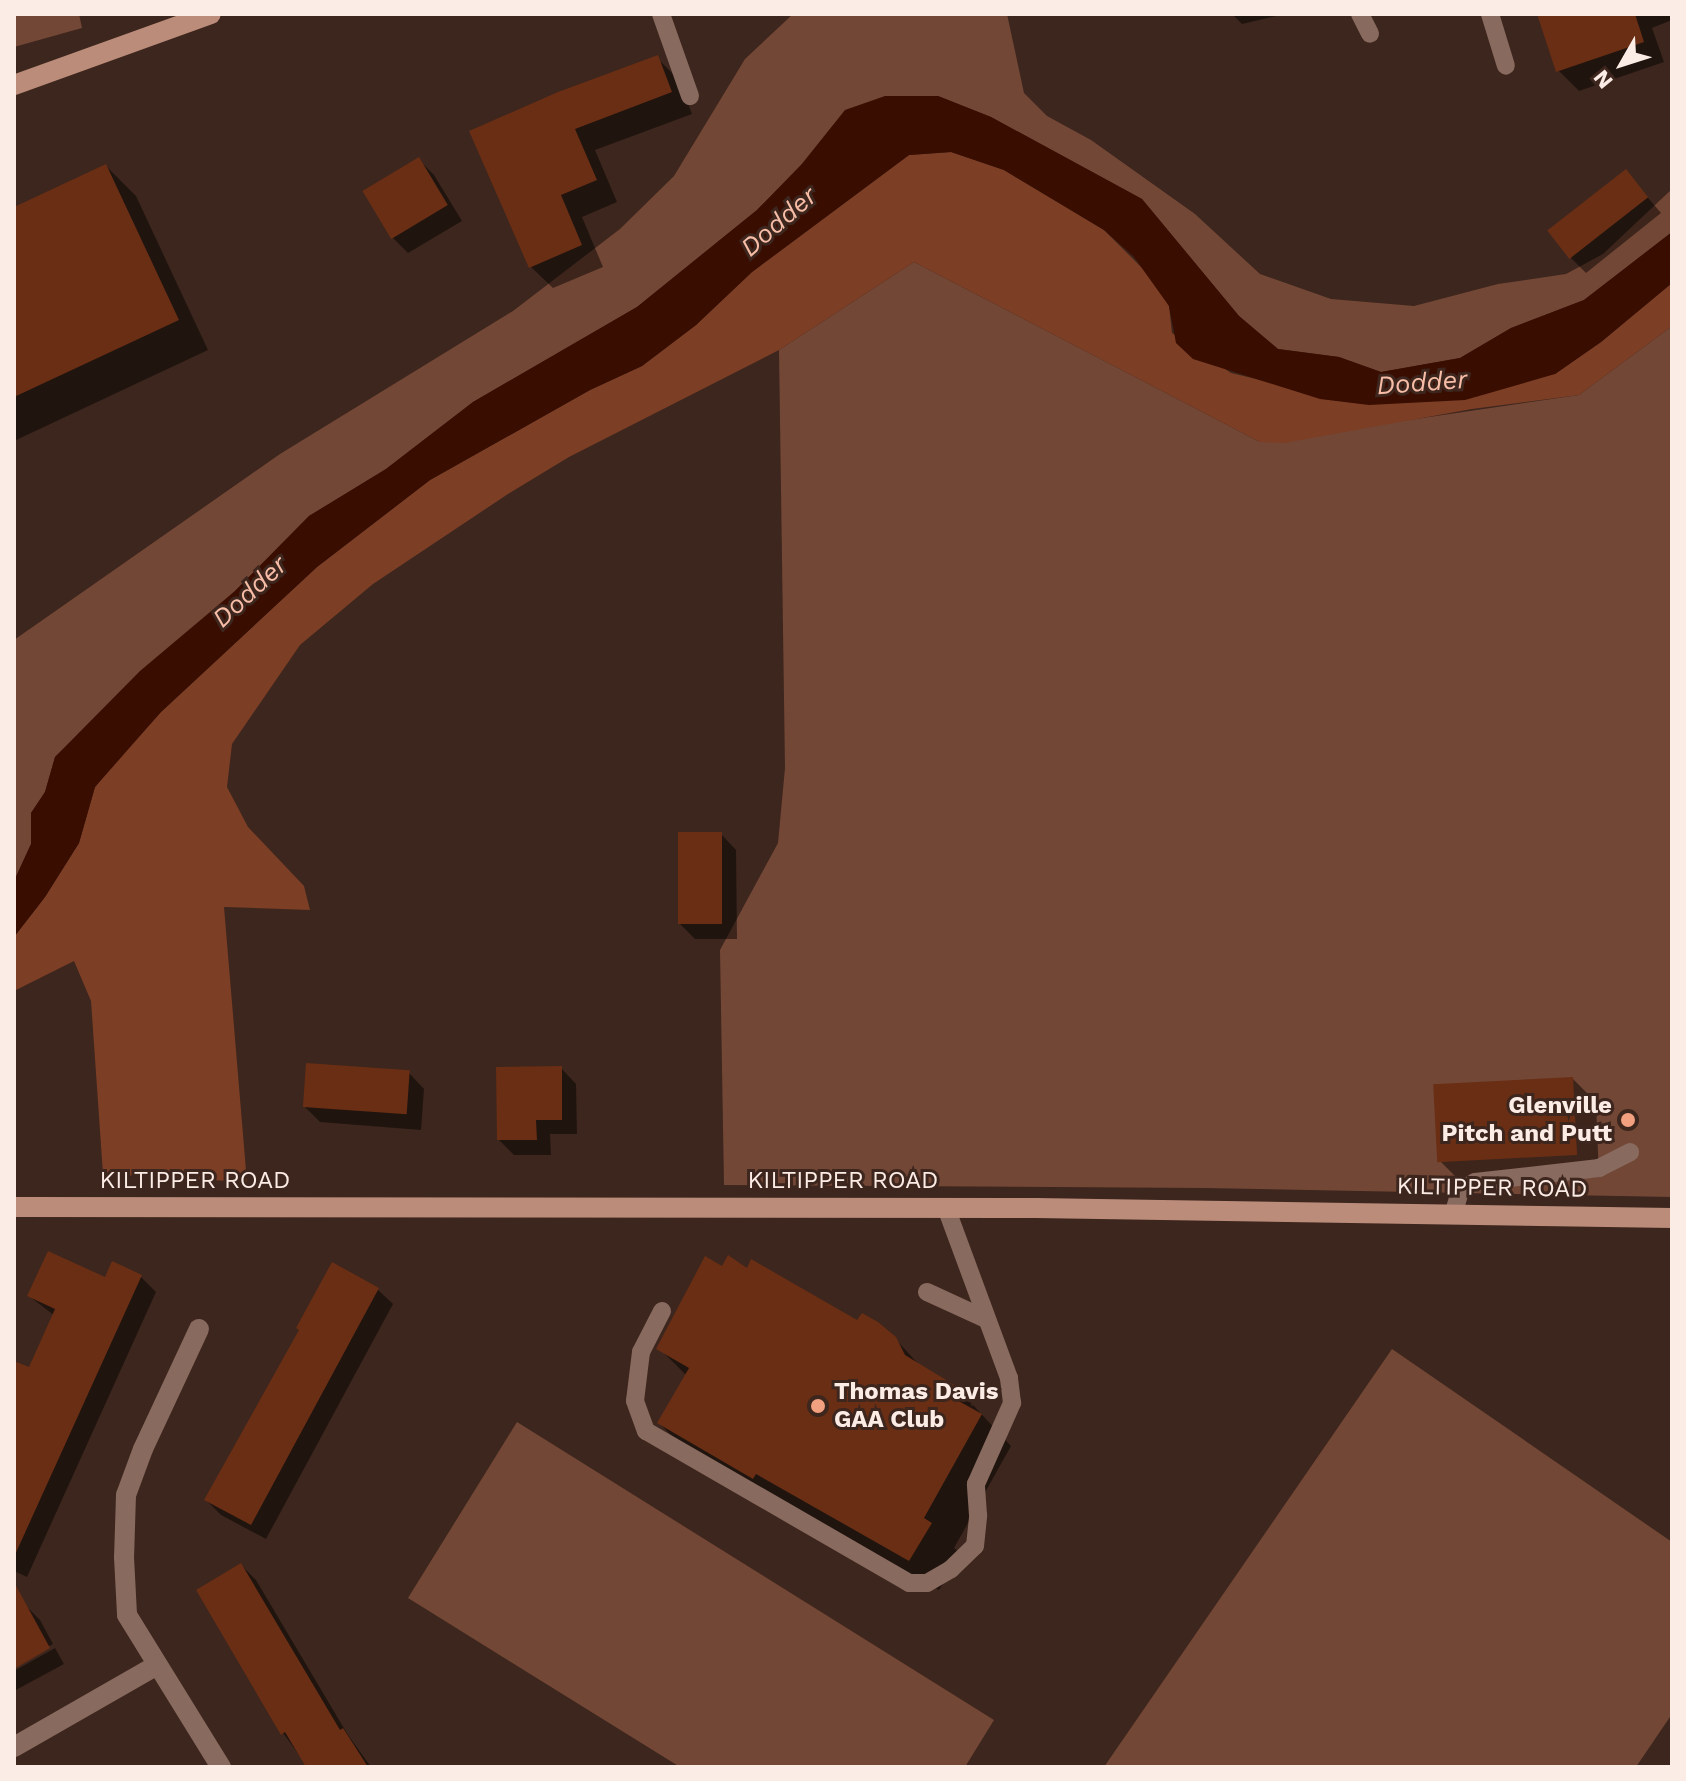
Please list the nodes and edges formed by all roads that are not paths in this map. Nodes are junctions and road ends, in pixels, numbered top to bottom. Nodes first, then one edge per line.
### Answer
1 (211, 14) edge
2 (661, 14) edge
3 (1360, 14) edge
4 (1490, 14) edge
5 (1370, 34) dead end
6 (1506, 66) dead end
7 (14, 85) edge
8 (690, 96) dead end
9 (1630, 1152) dead end
10 (14, 1207) edge
11 (946, 1208) junction
12 (1454, 1212) junction
13 (1672, 1218) edge
14 (927, 1292) dead end
15 (662, 1311) dead end
16 (986, 1319) junction
17 (199, 1329) dead end
18 (157, 1665) junction
19 (14, 1747) edge
20 (221, 1767) edge

1 - 7 street
2 - 8 lane
3 - 5 lane
4 - 6 lane
9 - 12 lane
10 - 11 street, KILTIPPER ROAD
11 - 12 street, KILTIPPER ROAD
11 - 16 lane
12 - 13 street, KILTIPPER ROAD
14 - 16 lane
15 - 16 lane
17 - 18 street
18 - 19 street
18 - 20 street

